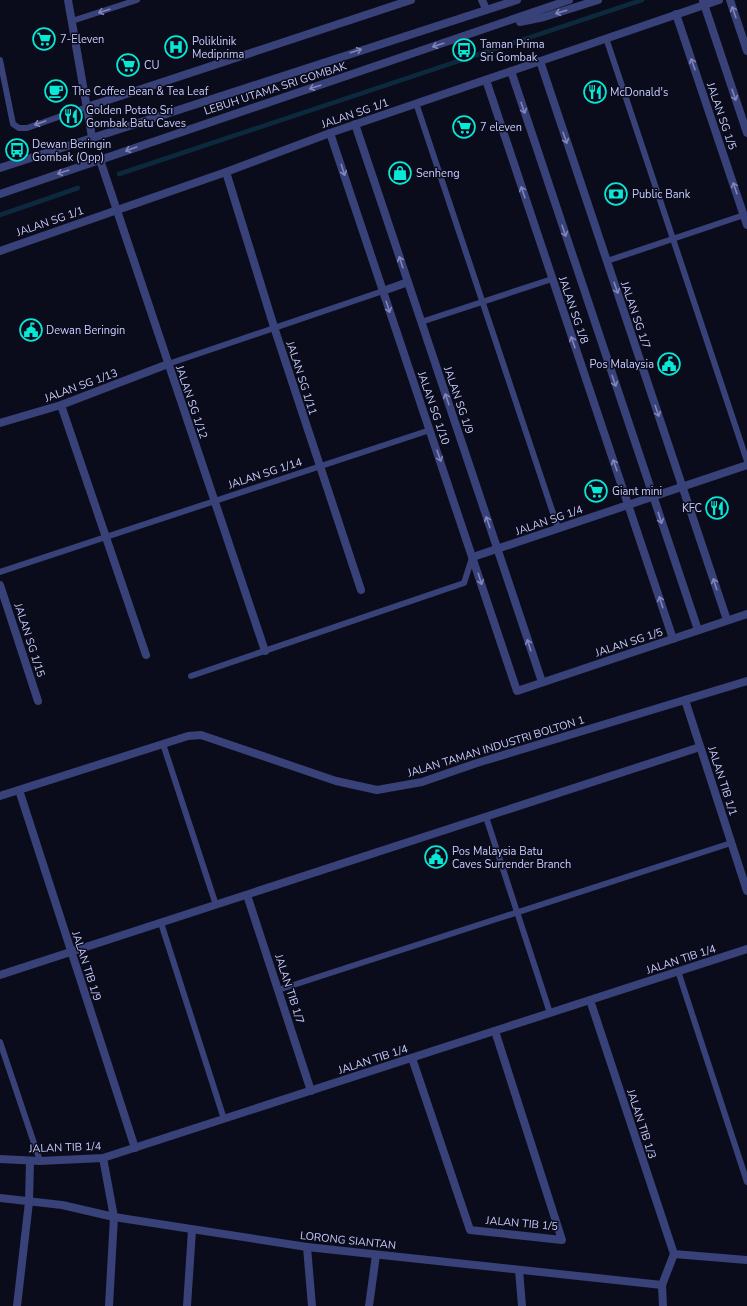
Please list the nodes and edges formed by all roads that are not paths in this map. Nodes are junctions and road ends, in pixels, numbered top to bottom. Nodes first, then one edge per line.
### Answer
1 (68, 0) edge
2 (137, 0) edge
3 (411, 0) edge
4 (482, 0) edge
5 (500, 0) edge
6 (516, 0) edge
7 (569, 0) edge
8 (598, 0) edge
9 (719, 0) edge
10 (730, 0) edge
11 (703, 2) edge
12 (486, 9) junction
13 (676, 14) junction
14 (72, 21) junction
15 (489, 29) junction
16 (606, 38) junction
17 (747, 51) edge
18 (0, 60) edge
19 (540, 61) junction
20 (510, 71) junction
21 (486, 80) junction
22 (416, 103) junction
23 (87, 107) junction
24 (355, 124) junction
25 (330, 133) junction
26 (747, 133) edge
27 (92, 137) junction
28 (100, 160) junction
29 (0, 168) edge
30 (226, 172) junction
31 (0, 194) edge
32 (116, 209) junction
33 (744, 216) junction
34 (747, 225) edge
35 (673, 239) junction
36 (0, 251) edge
37 (607, 261) junction
38 (552, 279) junction
39 (408, 282) junction
40 (383, 291) junction
41 (483, 302) junction
42 (421, 322) junction
43 (274, 327) junction
44 (168, 364) junction
45 (61, 405) junction
46 (0, 423) edge
47 (430, 430) junction
48 (747, 461) edge
49 (747, 465) edge
50 (320, 466) junction
51 (682, 487) junction
52 (653, 496) junction
53 (214, 501) junction
54 (628, 505) junction
55 (558, 528) junction
56 (106, 537) junction
57 (497, 549) junction
58 (473, 557) junction
59 (0, 572) edge
60 (0, 585) edge
61 (361, 590) dead end
62 (747, 614) edge
63 (727, 620) junction
64 (698, 630) junction
65 (673, 638) junction
66 (265, 651) junction
67 (146, 655) dead end
68 (191, 676) dead end
69 (747, 681) edge
70 (542, 682) junction
71 (517, 690) joint
72 (685, 700) junction
73 (38, 701) dead end
74 (163, 744) junction
75 (700, 747) junction
76 (18, 790) junction
77 (0, 796) edge
78 (486, 817) junction
79 (731, 843) junction
80 (747, 891) edge
81 (247, 895) junction
82 (216, 905) junction
83 (517, 913) junction
84 (161, 923) junction
85 (747, 949) edge
86 (71, 952) junction
87 (678, 971) junction
88 (0, 975) edge
89 (278, 990) junction
90 (590, 1000) junction
91 (550, 1013) junction
92 (495, 1031) junction
93 (0, 1042) edge
94 (412, 1058) junction
95 (311, 1091) junction
96 (224, 1119) junction
97 (135, 1148) junction
98 (103, 1158) junction
99 (0, 1159) edge
100 (30, 1160) junction
101 (40, 1161) junction
102 (747, 1182) edge
103 (0, 1198) edge
104 (29, 1202) junction
105 (114, 1217) junction
106 (192, 1230) junction
107 (307, 1247) junction
108 (376, 1254) junction
109 (674, 1254) junction
110 (747, 1260) edge
111 (519, 1270) junction
112 (662, 1285) junction
113 (17, 1306) edge
114 (109, 1306) edge
115 (187, 1306) edge
116 (312, 1306) edge
117 (369, 1306) edge
118 (522, 1306) edge
119 (663, 1306) edge

1 - 14 street
2 -> 14 lane
3 - 23 street
4 - 12 street
5 - 12 street, LEBUH UTAMA SRI GOMBAK
6 - 12 street, LEBUH UTAMA SRI GOMBAK
7 - 15 street, LEBUH UTAMA SRI GOMBAK
8 -> 15 street, LEBUH UTAMA SRI GOMBAK
9 - 11 street, JALAN SG 1/1
17 -> 10 street
11 - 13 street, JALAN SG 1/1
11 -> 26 street
27 -> 12 street, LEBUH UTAMA SRI GOMBAK
13 - 16 street, JALAN SG 1/1
33 -> 13 street, JALAN SG 1/5
14 - 23 street
15 -> 28 street, LEBUH UTAMA SRI GOMBAK
16 - 19 street, JALAN SG 1/1
16 - 35 lane
23 -> 18 lane
19 - 20 street, JALAN SG 1/1
19 -> 37 street, JALAN SG 1/7
20 - 21 street, JALAN SG 1/1
20 -> 52 street
21 - 22 street, JALAN SG 1/1
38 -> 21 street, JALAN SG 1/8
22 - 24 street, JALAN SG 1/1
22 - 41 lane
23 - 27 street
24 - 25 street, JALAN SG 1/1
39 -> 24 street, JALAN SG 1/9
25 - 30 street, JALAN SG 1/1
25 -> 40 street, JALAN SG 1/10
27 - 29 street, LEBUH UTAMA SRI GOMBAK
28 -> 31 street, LEBUH UTAMA SRI GOMBAK
28 - 32 street, JALAN SG 1/12
30 - 32 street, JALAN SG 1/1
30 - 43 street, JALAN SG 1/11
32 - 36 street, JALAN SG 1/1
32 - 44 street, JALAN SG 1/12
33 - 34 street, JALAN SG 1/5
33 - 35 lane
35 - 37 lane
35 - 48 lane
37 -> 51 street, JALAN SG 1/7
38 - 41 lane
54 -> 38 street, JALAN SG 1/8
39 - 40 street
39 - 42 street, JALAN SG 1/9
40 - 43 lane
40 -> 47 street, JALAN SG 1/10
41 - 42 lane
41 - 55 lane
57 -> 42 street, JALAN SG 1/9
43 - 44 lane
43 - 50 street, JALAN SG 1/11
44 - 45 street, JALAN SG 1/13
44 - 53 street, JALAN SG 1/12
45 - 46 street, JALAN SG 1/13
45 - 56 street
47 - 50 lane, JALAN SG 1/14
47 -> 58 street, JALAN SG 1/10
49 - 51 street, JALAN SG 1/4
50 - 53 lane, JALAN SG 1/14
50 - 61 street, JALAN SG 1/11
51 - 52 street, JALAN SG 1/4
63 -> 51 street, JALAN SG 1/7
52 - 54 street, JALAN SG 1/4
52 -> 64 street
53 - 56 lane, JALAN SG 1/14
53 - 66 street, JALAN SG 1/12
54 - 55 street, JALAN SG 1/4
65 -> 54 street, JALAN SG 1/8
55 - 57 street, JALAN SG 1/4
56 - 59 lane, JALAN SG 1/14
56 - 67 street
57 - 58 street, JALAN SG 1/4
70 -> 57 street, JALAN SG 1/9
58 - 66 lane
58 -> 71 street, JALAN SG 1/10
60 - 73 street, JALAN SG 1/15
62 - 63 street, JALAN SG 1/5
63 - 64 street, JALAN SG 1/5
64 - 65 street, JALAN SG 1/5
65 - 70 street, JALAN SG 1/5
66 - 68 lane
69 - 72 street, JALAN TAMAN INDUSTRI BOLTON 1
70 - 71 street, JALAN SG 1/5
72 - 74 street, JALAN TAMAN INDUSTRI BOLTON 1
72 - 75 street, JALAN TIB 1/1
74 - 76 street, JALAN TAMAN INDUSTRI BOLTON 1
74 - 82 lane
75 - 78 street
75 - 79 street, JALAN TIB 1/1
76 - 77 street, JALAN TAMAN INDUSTRI BOLTON 1
76 - 86 street, JALAN TIB 1/9
78 - 81 street
78 - 83 lane
79 - 80 street, JALAN TIB 1/1
79 - 83 lane
81 - 82 street
81 - 89 street, JALAN TIB 1/7
82 - 84 street
83 - 89 lane
83 - 91 lane
84 - 86 street
84 - 96 lane
85 - 87 street, JALAN TIB 1/4
86 - 88 street
86 - 97 street, JALAN TIB 1/9
87 - 90 street, JALAN TIB 1/4
87 - 102 lane
89 - 95 street, JALAN TIB 1/7
90 - 91 street, JALAN TIB 1/4
90 - 109 street, JALAN TIB 1/3
91 - 92 street, JALAN TIB 1/4
92 - 94 street, JALAN TIB 1/4
92 - 94 street, JALAN TIB 1/5
93 - 101 lane
94 - 95 street, JALAN TIB 1/4
95 - 96 street, JALAN TIB 1/4
96 - 97 street, JALAN TIB 1/4
97 - 98 street, JALAN TIB 1/4
98 - 101 street, JALAN TIB 1/4
98 - 105 street
99 - 100 street, JALAN TIB 1/4
100 - 101 street, JALAN TIB 1/4
100 - 104 street
103 - 104 street, LORONG SIANTAN
104 - 105 street, LORONG SIANTAN
104 - 113 street
105 - 106 street, LORONG SIANTAN
105 - 114 street
106 - 107 street, LORONG SIANTAN
106 - 115 street
107 - 108 street, LORONG SIANTAN
107 - 116 street
108 - 111 street, LORONG SIANTAN
108 - 117 street
109 - 110 street
109 - 112 street
111 - 112 street, LORONG SIANTAN
111 - 118 street
112 - 119 street

